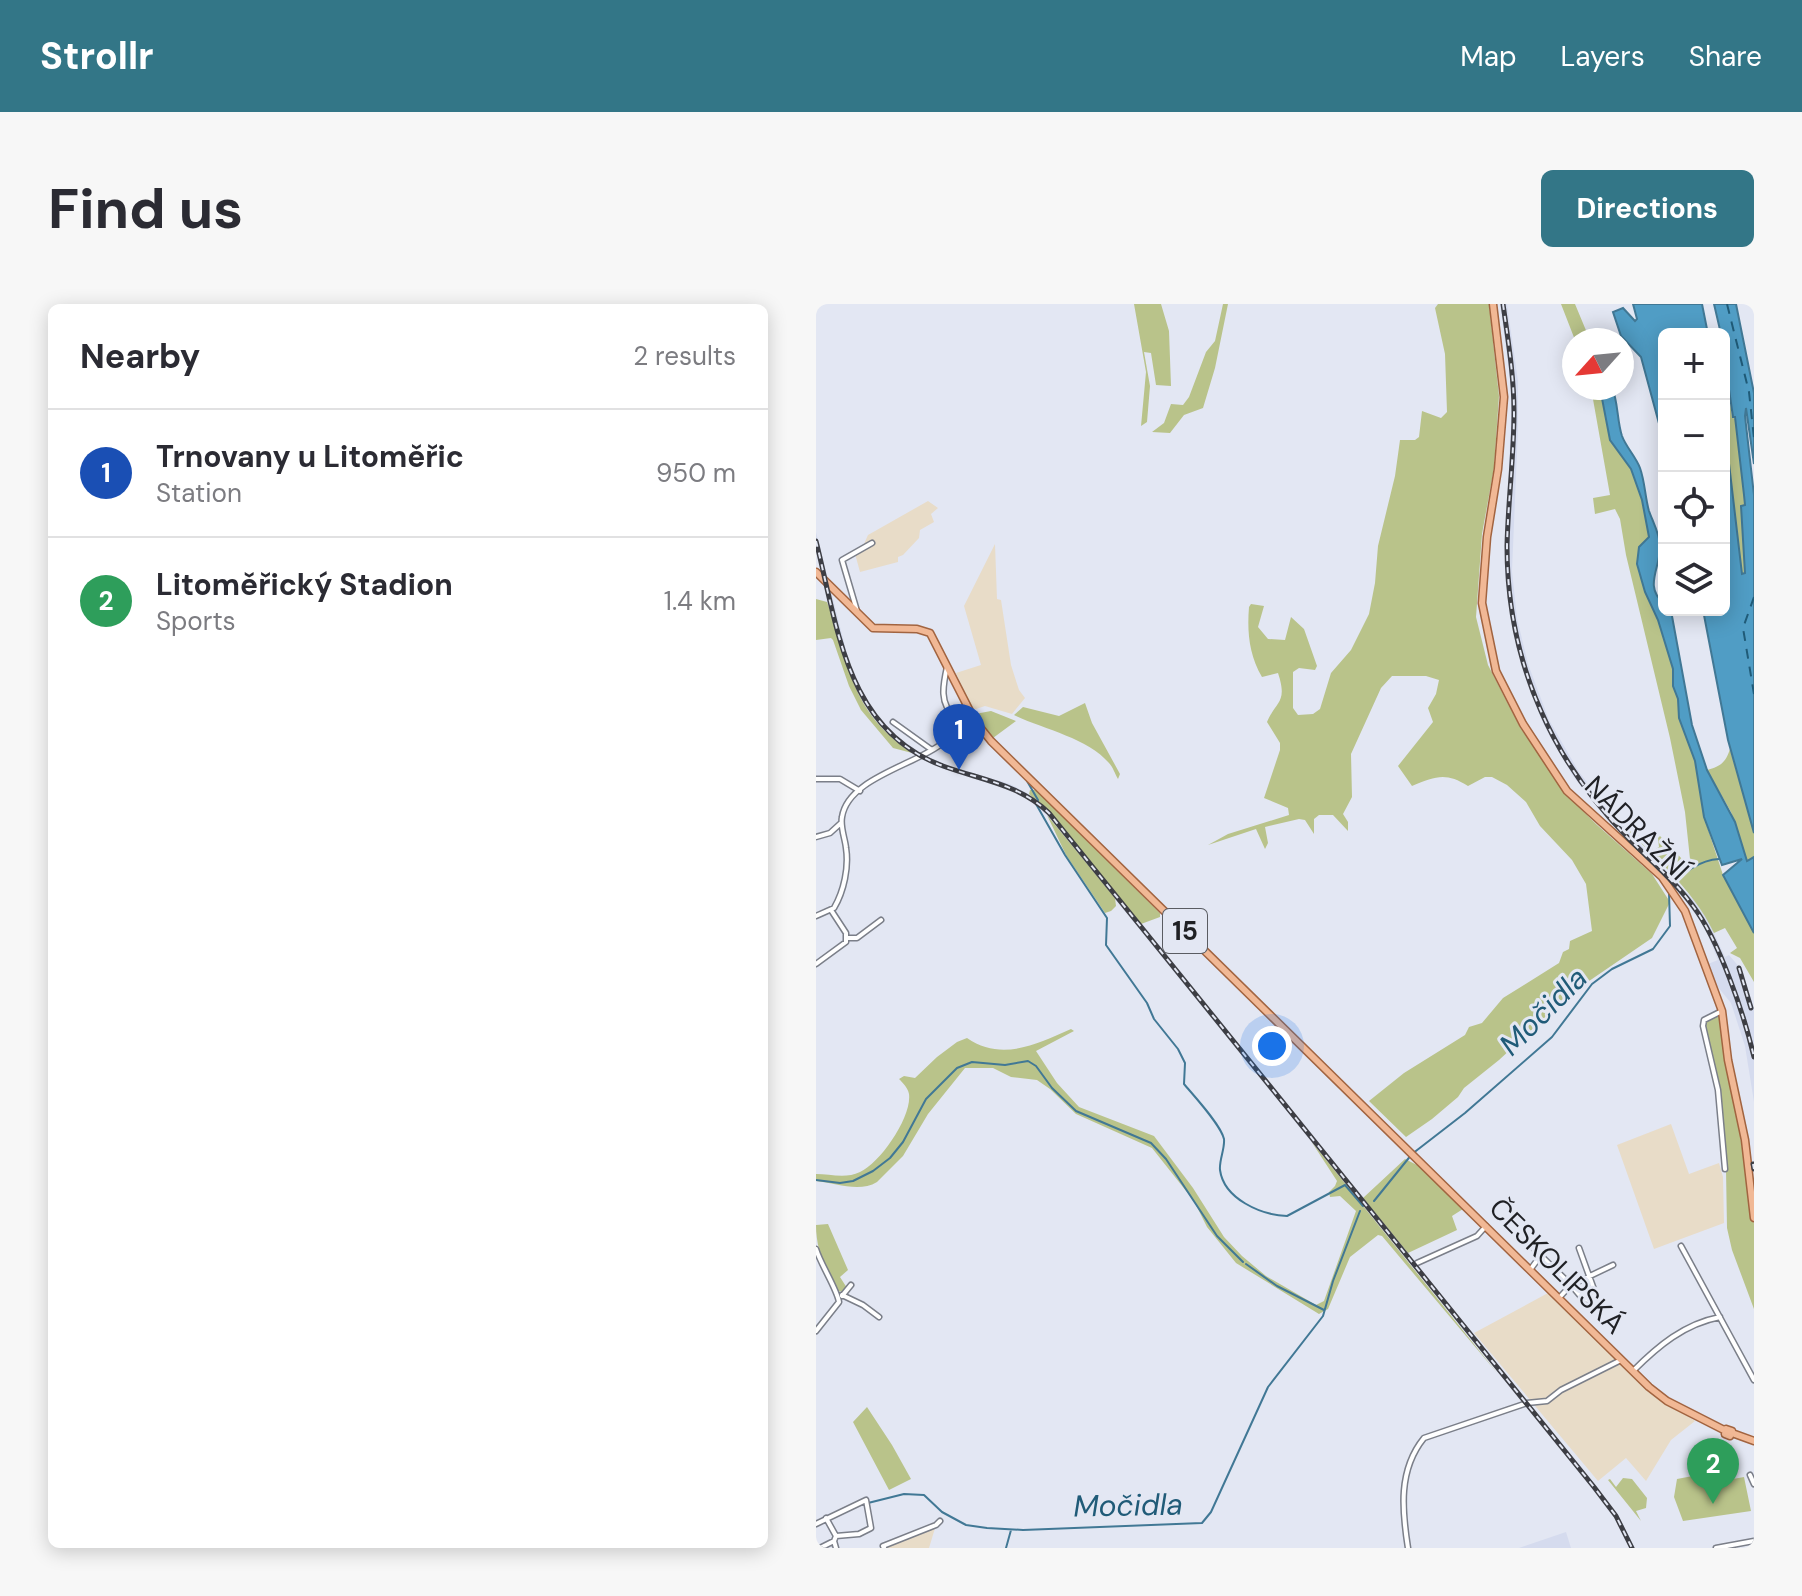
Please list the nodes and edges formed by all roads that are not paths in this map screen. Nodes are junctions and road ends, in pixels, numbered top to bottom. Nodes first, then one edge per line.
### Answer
1 (1493, 304) edge
2 (872, 543) dead end
3 (816, 572) edge
4 (857, 613) junction
5 (948, 664) junction
6 (967, 704) junction
7 (955, 717) junction
8 (893, 722) dead end
9 (932, 750) junction
10 (816, 779) edge
11 (860, 791) junction
12 (841, 822) junction
13 (816, 837) edge
14 (831, 910) junction
15 (816, 916) edge
16 (881, 920) dead end
17 (847, 938) junction
18 (816, 964) edge
19 (1722, 1011) junction
20 (1725, 1169) dead end
21 (1754, 1218) edge
22 (1486, 1226) junction
23 (1681, 1246) dead end
24 (1532, 1247) dead end
25 (1579, 1248) dead end
26 (816, 1249) edge
27 (1541, 1255) junction
28 (1417, 1263) dead end
29 (1613, 1265) dead end
30 (1530, 1270) junction
31 (1590, 1274) junction
32 (1569, 1283) junction
33 (851, 1285) dead end
34 (842, 1295) junction
35 (1559, 1298) junction
36 (839, 1302) junction
37 (879, 1317) dead end
38 (1720, 1317) junction
39 (816, 1331) edge
40 (1621, 1360) junction
41 (1633, 1371) junction
42 (1754, 1380) edge
43 (1754, 1441) edge
44 (1750, 1475) dead end
45 (1754, 1484) edge
46 (826, 1518) junction
47 (940, 1521) dead end
48 (816, 1524) edge
49 (835, 1538) junction
50 (1754, 1541) edge
51 (882, 1547) edge
52 (1730, 1547) edge
53 (820, 1548) edge
54 (836, 1548) edge
55 (1408, 1548) edge
56 (1716, 1548) edge

1 - 19 main road, NÁDRAŽNÍ
2 - 4 street
3 - 4 main road, 15
4 - 5 main road, 15
5 - 6 main road, 15
5 - 7 street
6 - 7 street
6 - 22 main road, ČESKOLIPSKÁ / 15
7 - 9 street
8 - 9 street
9 - 11 street
10 - 11 street
11 - 12 street
12 - 13 street
12 - 14 street
14 - 15 street
14 - 17 street
16 - 17 street
17 - 18 street
19 - 20 street
19 - 21 main road, NÁDRAŽNÍ
22 - 28 street
22 - 30 main road, ČESKOLIPSKÁ / 15
23 - 38 street
24 - 27 street
25 - 31 street
26 - 36 street
27 - 30 street
27 - 32 street
29 - 31 street
30 - 35 main road, ČESKOLIPSKÁ / 15
31 - 32 street
31 - 32 street
32 - 35 street
33 - 34 street
34 - 36 street
34 - 37 street
35 - 40 main road, ČESKOLIPSKÁ / 15
36 - 39 street
38 - 41 street
38 - 42 street
40 - 41 main road, ČESKOLIPSKÁ / 15
40 - 55 street
41 - 43 main road, ČESKOLIPSKÁ / 15
44 - 45 street
46 - 48 street
46 - 49 street
46 - 49 street
47 - 51 street
49 - 53 street
49 - 54 street
50 - 52 street
52 - 56 street

